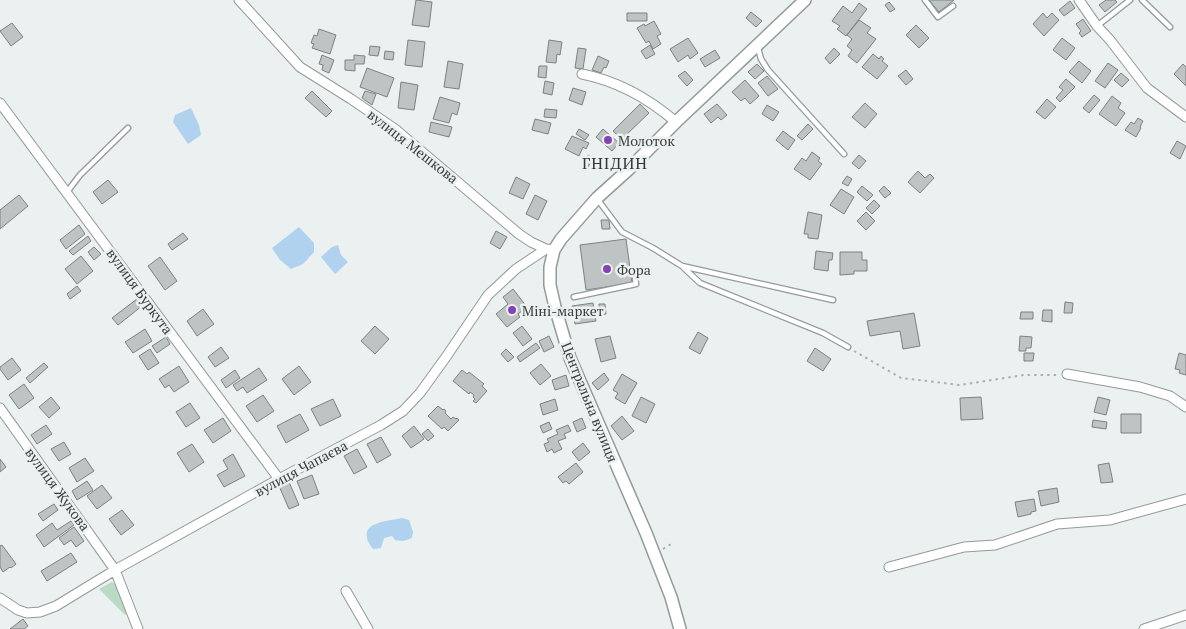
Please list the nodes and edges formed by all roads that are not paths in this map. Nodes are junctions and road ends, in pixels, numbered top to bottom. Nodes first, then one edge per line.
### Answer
1 (239, 0) edge
2 (805, 0) edge
3 (924, 0) edge
4 (1079, 0) edge
5 (1130, 0) edge
6 (1142, 0) edge
7 (953, 6) dead end
8 (1097, 26) junction
9 (1170, 27) dead end
10 (757, 44) junction
11 (582, 74) dead end
12 (0, 103) edge
13 (1186, 118) edge
14 (676, 122) junction
15 (128, 128) dead end
16 (844, 154) dead end
17 (67, 192) junction
18 (597, 198) junction
19 (550, 250) junction
20 (682, 266) junction
21 (634, 270) dead end
22 (574, 297) dead end
23 (833, 300) dead end
24 (848, 347) road end
25 (1067, 374) road end
26 (1186, 407) edge
27 (0, 408) edge
28 (279, 479) junction
29 (1186, 499) edge
30 (889, 567) dead end
31 (115, 570) junction
32 (346, 591) dead end
33 (0, 598) edge
34 (1186, 615) edge
35 (138, 629) edge
36 (368, 629) edge
37 (680, 629) edge
38 (1144, 629) edge

1 - 19 street, вулиця Мешкова
2 - 10 street, Центральна вулиця
3 - 7 lane
4 - 8 street
5 - 8 lane
6 - 9 lane
8 - 13 street
10 - 14 street, Центральна вулиця
10 - 16 lane
11 - 14 street
12 - 17 street, вулиця Буркута
14 - 18 street, Центральна вулиця
15 - 17 lane
17 - 28 street, вулиця Буркута
18 - 19 street, Центральна вулиця
18 - 20 lane
19 - 28 street, вулиця Чапаєва
19 - 37 street, Центральна вулиця
20 - 23 lane
20 - 24 lane
21 - 22 lane
25 - 26 street
27 - 31 street, вулиця Жукова
28 - 31 street, вулиця Чапаєва
29 - 30 street
31 - 33 street, вулиця Чапаєва
31 - 35 street, вулиця Жукова
32 - 36 street
34 - 38 street

